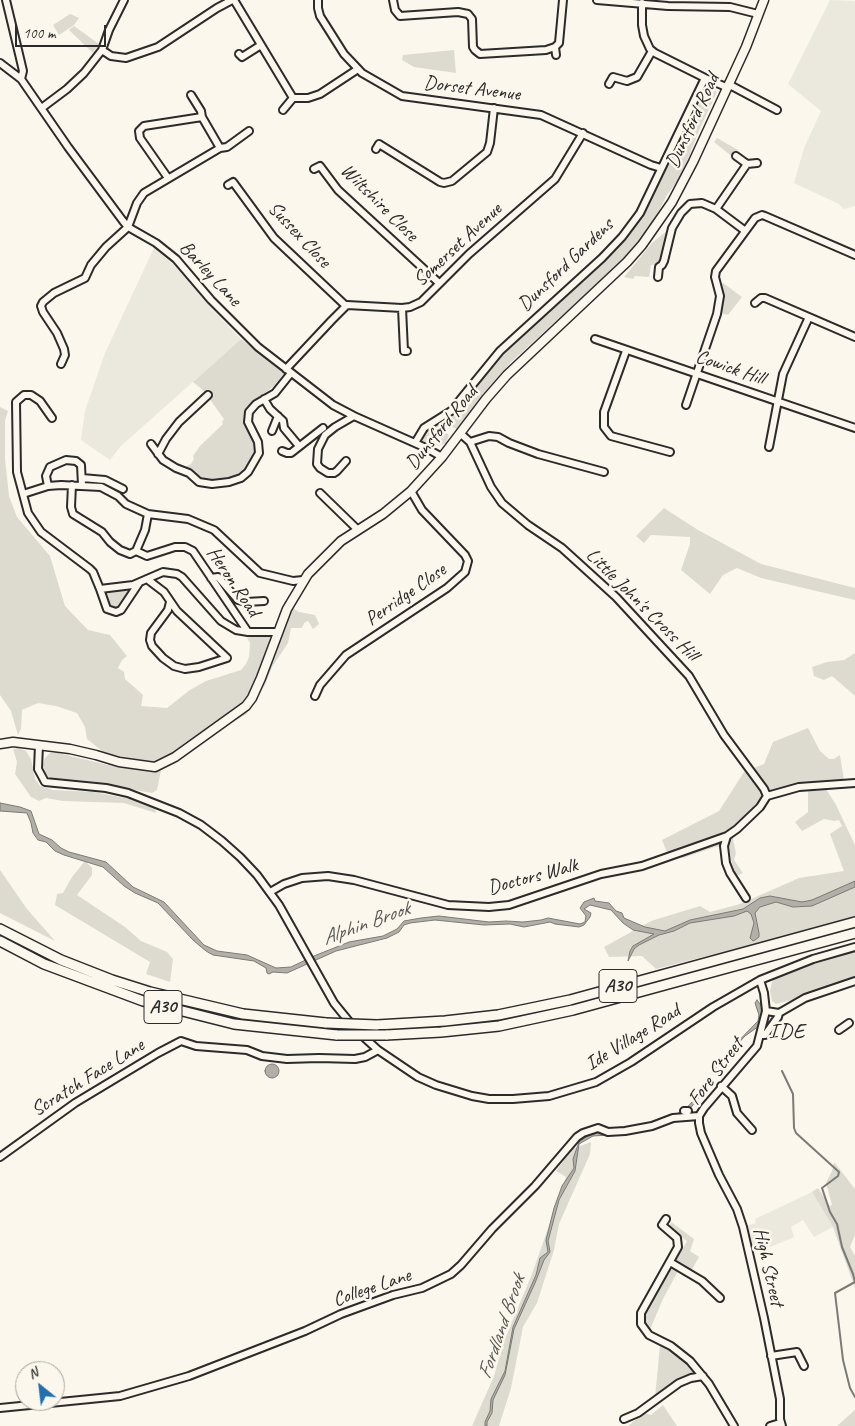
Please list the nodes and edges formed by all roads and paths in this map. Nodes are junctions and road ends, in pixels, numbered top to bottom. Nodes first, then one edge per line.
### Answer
1 (6, 0) edge
2 (124, 0) edge
3 (233, 0) edge
4 (318, 0) edge
5 (393, 0) edge
6 (563, 0) edge
7 (599, 0) edge
8 (764, 0) edge
9 (642, 3) junction
10 (694, 3) edge
11 (758, 14) junction
12 (261, 45) junction
13 (555, 47) junction
14 (102, 50) junction
15 (652, 51) junction
16 (556, 56) dead end
17 (242, 58) dead end
18 (0, 63) edge
19 (358, 69) junction
20 (704, 78) junction
21 (22, 79) junction
22 (609, 84) dead end
23 (727, 85) junction
24 (191, 95) dead end
25 (293, 98) junction
26 (42, 107) junction
27 (494, 108) junction
28 (283, 110) dead end
29 (777, 110) dead end
30 (202, 118) junction
31 (249, 131) dead end
32 (583, 133) junction
33 (378, 144) dead end
34 (220, 148) junction
35 (736, 156) dead end
36 (757, 163) dead end
37 (747, 164) junction
38 (320, 166) dead end
39 (662, 168) junction
40 (168, 178) junction
41 (233, 182) dead end
42 (716, 209) junction
43 (128, 227) junction
44 (744, 230) junction
45 (855, 255) edge
46 (658, 277) dead end
47 (439, 283) junction
48 (755, 303) dead end
49 (346, 306) junction
50 (402, 308) junction
51 (809, 317) junction
52 (855, 337) edge
53 (595, 339) dead end
54 (403, 351) dead end
55 (626, 351) junction
56 (62, 364) dead end
57 (289, 371) junction
58 (695, 374) junction
59 (208, 395) dead end
60 (264, 399) junction
61 (776, 401) junction
62 (686, 405) dead end
63 (278, 416) junction
64 (354, 416) junction
65 (52, 418) dead end
66 (323, 428) dead end
67 (855, 428) edge
68 (272, 431) dead end
69 (461, 434) junction
70 (470, 442) junction
71 (415, 443) junction
72 (151, 444) dead end
73 (299, 446) junction
74 (769, 447) dead end
75 (282, 450) dead end
76 (670, 452) dead end
77 (158, 454) junction
78 (442, 458) junction
79 (346, 461) dead end
80 (604, 472) dead end
81 (82, 482) junction
82 (72, 485) junction
83 (48, 486) junction
84 (123, 489) dead end
85 (411, 491) junction
86 (320, 493) dead end
87 (22, 494) junction
88 (148, 514) junction
89 (358, 530) junction
90 (136, 551) junction
91 (210, 578) junction
92 (147, 579) junction
93 (303, 580) junction
94 (140, 583) junction
95 (100, 589) junction
96 (264, 601) dead end
97 (170, 602) junction
98 (248, 632) junction
99 (277, 632) junction
100 (315, 696) dead end
101 (0, 744) edge
102 (40, 745) junction
103 (855, 783) edge
104 (767, 796) junction
105 (727, 836) junction
106 (715, 840) junction
107 (724, 846) junction
108 (270, 892) junction
109 (746, 898) dead end
110 (855, 922) edge
111 (0, 928) edge
112 (855, 933) edge
113 (0, 940) edge
114 (855, 947) edge
115 (760, 980) junction
116 (854, 982) edge
117 (766, 1010) junction
118 (779, 1013) junction
119 (852, 1023) edge
120 (838, 1030) dead end
121 (760, 1035) junction
122 (378, 1050) junction
123 (721, 1086) junction
124 (699, 1116) junction
125 (699, 1126) joint
126 (752, 1130) dead end
127 (0, 1157) edge
128 (666, 1218) dead end
129 (670, 1262) junction
130 (720, 1298) dead end
131 (771, 1356) junction
132 (804, 1366) dead end
133 (703, 1376) junction
134 (0, 1408) edge
135 (624, 1419) dead end
136 (781, 1424) edge
137 (734, 1426) edge
138 (770, 1426) edge

1 - 21 street
2 - 14 street
3 - 12 street
3 - 14 street
4 - 19 street, Dorset Avenue
5 - 13 street
6 - 13 street
7 - 9 street
8 - 11 main road, Dunsford Road
9 - 10 street
9 - 15 street
10 - 11 street
11 - 23 main road, Dunsford Road
12 - 17 street
12 - 25 street
13 - 16 street
14 - 26 street
15 - 20 street
15 - 22 street
18 - 21 street, Barley Lane
19 - 25 street
19 - 27 street, Dorset Avenue
20 - 23 street
20 - 39 street, Dunsford Gardens
21 - 26 street, Barley Lane
23 - 29 street
23 - 69 main road, Dunsford Road
24 - 30 street
25 - 28 street
26 - 43 street, Barley Lane
27 - 32 street, Dorset Avenue
27 - 33 street
30 - 34 street
30 - 40 street
31 - 34 street
32 - 39 street, Dorset Avenue
32 - 47 street, Somerset Avenue
34 - 40 street
35 - 37 street
36 - 37 street
37 - 42 street
38 - 47 street, Wiltshire Close
39 - 71 street, Dunsford Gardens
40 - 43 street
41 - 49 street, Sussex Close
42 - 44 street
42 - 46 street
43 - 56 street
43 - 57 street, Barley Lane
44 - 45 street
44 - 58 street
47 - 50 street, Somerset Avenue
48 - 51 street
49 - 50 street, Somerset Avenue
49 - 57 street
50 - 54 street
51 - 52 street
51 - 61 street
53 - 55 street, Cowick Hill
55 - 58 street, Cowick Hill
55 - 76 street
57 - 60 street
57 - 64 street, Barley Lane
58 - 61 street, Cowick Hill
58 - 62 street
59 - 77 street
60 - 63 street
60 - 77 street
61 - 67 street, Cowick Hill
61 - 74 street
63 - 68 street
63 - 73 street
64 - 71 street, Barley Lane
64 - 79 street
65 - 87 street
66 - 73 street
69 - 70 street, Little John's Cross Hill
69 - 78 main road, Dunsford Road
70 - 80 street
70 - 104 street, Little John's Cross Hill
71 - 78 street, Barley Lane
72 - 77 street
73 - 75 street
78 - 85 main road, Dunsford Road
81 - 82 street
81 - 83 street
81 - 84 street
81 - 88 street
82 - 83 street
82 - 90 street, Heron Road
83 - 87 street
85 - 89 main road, Dunsford Road
85 - 100 street, Perridge Close
86 - 89 street
87 - 95 street
88 - 90 street
88 - 93 street
89 - 93 main road, Dunsford Road
90 - 91 street, Heron Road
91 - 96 street
91 - 98 street, Heron Road
92 - 94 street
92 - 97 street
92 - 98 street
93 - 99 main road, Dunsford Road
94 - 95 street
94 - 95 street
97 - 97 street
98 - 99 street, Heron Road
99 - 102 main road, Dunsford Road
101 - 102 main road, Dunsford Road
102 - 108 street, Ide Village Road
103 - 104 street
104 - 105 street
105 - 106 street
105 - 107 street
106 - 107 street
106 - 108 street, Doctors Walk
107 - 109 street
108 - 122 street, Ide Village Road
110 - 111 highway, A30, bridge
112 - 113 highway, A30, bridge
114 - 115 street, Ide Village Road
115 - 117 street, Fore Street
115 - 122 street, Ide Village Road
116 - 118 street
117 - 118 street
117 - 121 street, Fore Street
118 - 121 street
119 - 120 street
121 - 123 street, Fore Street
122 - 127 street, Scratch Face Lane
123 - 124 street, Fore Street
123 - 126 street
124 - 125 street, Fore Street
124 - 134 street, College Lane
125 - 131 street, High Street
128 - 129 street
129 - 130 street
129 - 133 street
131 - 132 street
131 - 136 street, High Street
133 - 135 street
133 - 137 street
136 - 138 street

